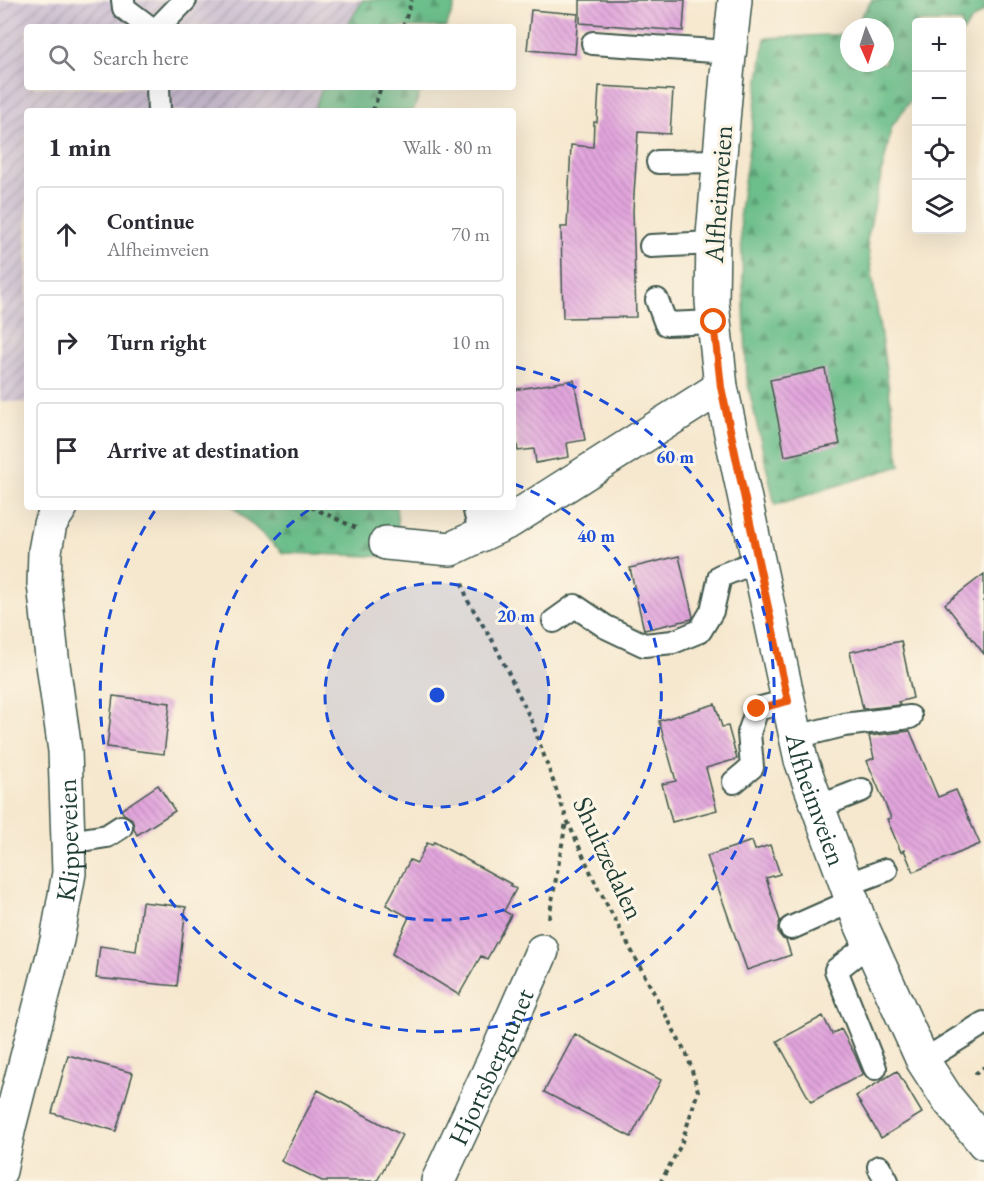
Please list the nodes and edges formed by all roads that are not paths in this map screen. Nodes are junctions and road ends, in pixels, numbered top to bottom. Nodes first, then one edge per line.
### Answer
1 (123, 0) edge
2 (185, 0) edge
3 (735, 0) edge
4 (145, 24) edge
5 (162, 24) edge
6 (593, 43) dead end
7 (729, 52) junction
8 (158, 90) edge
9 (159, 108) edge
10 (658, 162) dead end
11 (719, 162) junction
12 (713, 243) junction
13 (651, 246) dead end
14 (657, 300) dead end
15 (714, 322) junction
16 (721, 387) junction
17 (59, 510) edge
18 (477, 521) edge
19 (386, 543) road end
20 (758, 561) junction
21 (554, 621) dead end
22 (788, 701) junction
23 (910, 717) dead end
24 (796, 737) junction
25 (734, 782) dead end
26 (862, 790) dead end
27 (818, 807) junction
28 (121, 827) dead end
29 (69, 842) junction
30 (886, 870) dead end
31 (849, 893) junction
32 (792, 928) dead end
33 (869, 944) junction
34 (543, 951) road end
35 (984, 1023) edge
36 (923, 1061) junction
37 (875, 1068) dead end
38 (983, 1141) edge
39 (0, 1171) edge
40 (438, 1181) edge

1 - 4 lane
2 - 5 lane
3 - 7 street, Alfheimveien
6 - 7 lane
7 - 11 street, Alfheimveien
8 - 9 lane
10 - 11 lane
11 - 12 street, Alfheimveien
12 - 13 lane
12 - 15 street, Alfheimveien
14 - 15 lane
15 - 16 street, Alfheimveien
16 - 18 street
16 - 20 street, Alfheimveien
17 - 29 street, Klippeveien
18 - 19 street
20 - 21 lane
20 - 22 street, Alfheimveien
22 - 24 street, Alfheimveien
22 - 25 lane
23 - 24 lane
24 - 27 street, Alfheimveien
26 - 27 lane
27 - 31 street, Alfheimveien
28 - 29 lane
29 - 39 street, Klippeveien
30 - 31 lane
31 - 32 lane
31 - 33 street, Alfheimveien
33 - 36 street, Alfheimveien
33 - 37 lane
34 - 40 street, Hjortsbergtunet
35 - 36 lane
36 - 38 street, Alfheimveien

